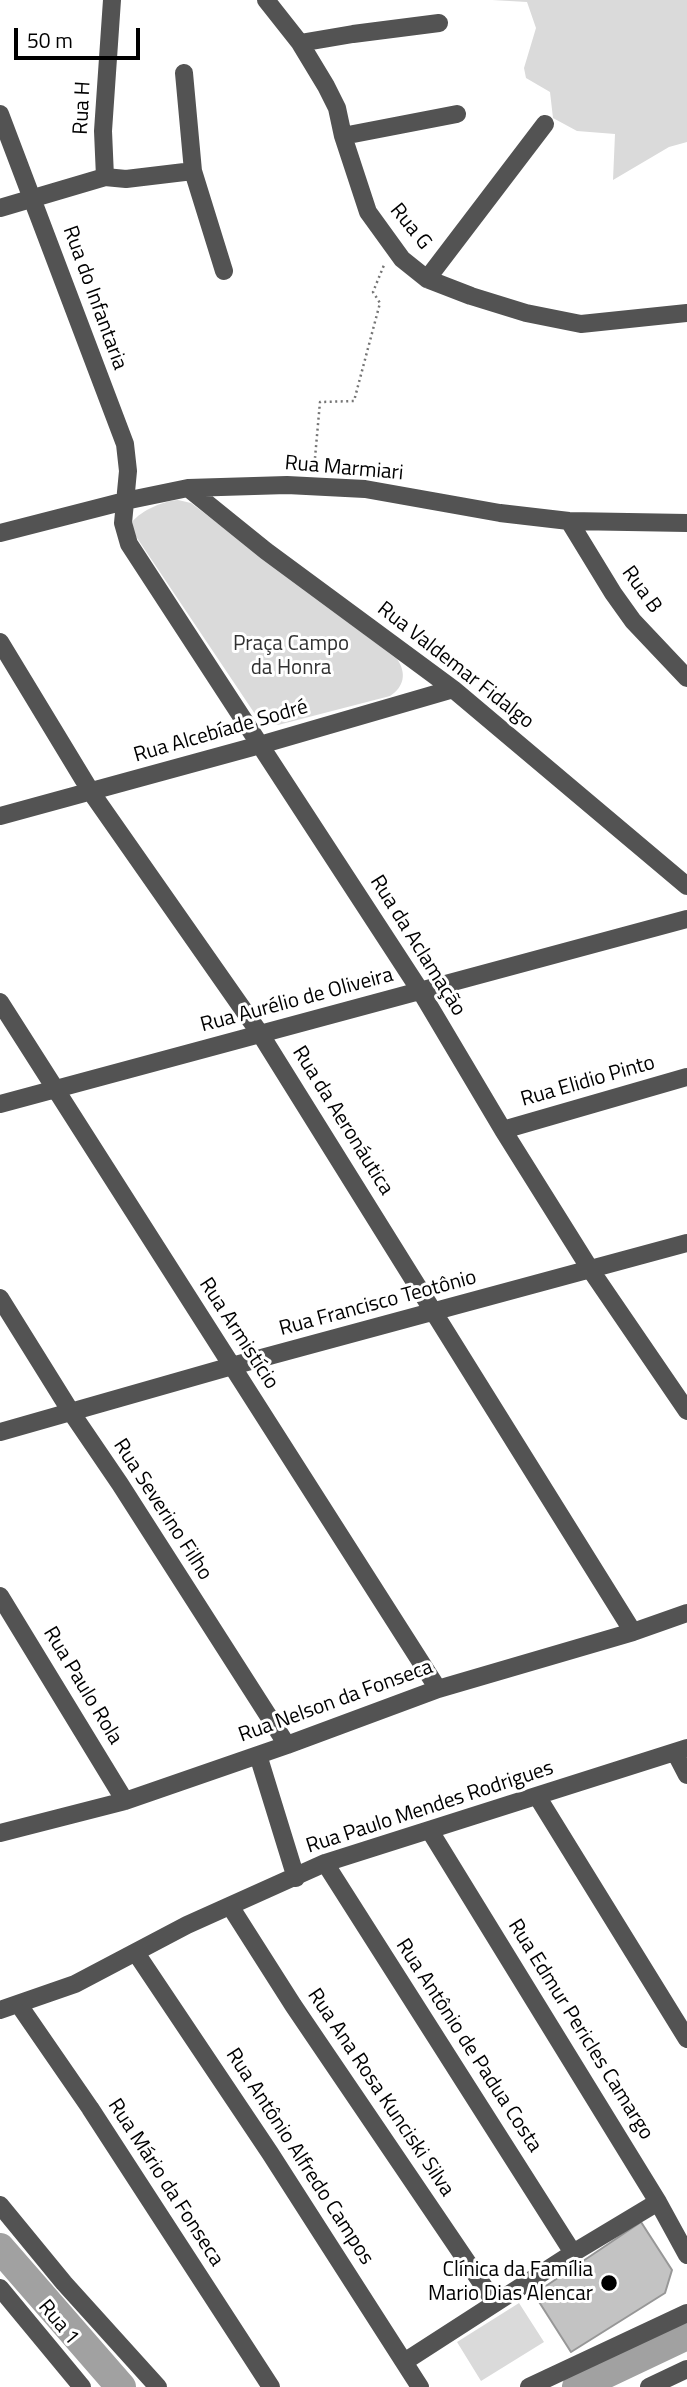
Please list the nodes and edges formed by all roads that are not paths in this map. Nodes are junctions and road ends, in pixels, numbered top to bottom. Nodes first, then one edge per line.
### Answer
1 (112, 0) edge
2 (266, 0) edge
3 (439, 23) dead end
4 (300, 43) junction
5 (184, 73) dead end
6 (0, 114) edge
7 (457, 114) dead end
8 (545, 124) dead end
9 (342, 136) junction
10 (193, 171) junction
11 (105, 177) junction
12 (33, 197) junction
13 (0, 208) edge
14 (224, 271) dead end
15 (427, 279) junction
16 (687, 313) edge
17 (188, 488) junction
18 (125, 501) junction
19 (569, 521) junction
20 (687, 523) edge
21 (0, 533) edge
22 (0, 642) edge
23 (687, 678) edge
24 (453, 689) junction
25 (260, 745) junction
26 (91, 792) junction
27 (0, 817) edge
28 (687, 886) edge
29 (687, 919) edge
30 (421, 992) junction
31 (0, 1002) edge
32 (261, 1035) junction
33 (687, 1077) edge
34 (54, 1089) junction
35 (0, 1104) edge
36 (503, 1130) junction
37 (687, 1243) edge
38 (590, 1269) junction
39 (0, 1298) edge
40 (436, 1312) junction
41 (232, 1366) junction
42 (686, 1408) edge
43 (71, 1412) junction
44 (0, 1432) edge
45 (0, 1596) edge
46 (687, 1613) edge
47 (633, 1632) junction
48 (438, 1689) junction
49 (287, 1745) junction
50 (681, 1750) edge
51 (258, 1755) junction
52 (687, 1774) edge
53 (537, 1797) junction
54 (125, 1801) junction
55 (430, 1831) junction
56 (0, 1833) edge
57 (325, 1863) junction
58 (296, 1878) junction
59 (230, 1906) junction
60 (136, 1954) junction
61 (19, 2005) junction
62 (0, 2010) edge
63 (687, 2039) edge
64 (658, 2202) junction
65 (0, 2205) edge
66 (573, 2253) junction
67 (687, 2255) edge
68 (0, 2288) edge
69 (495, 2303) junction
70 (687, 2313) edge
71 (404, 2361) junction
72 (687, 2369) edge
73 (82, 2387) edge
74 (158, 2387) edge
75 (271, 2387) edge
76 (420, 2387) edge
77 (529, 2387) edge
78 (649, 2387) edge

1 - 11 street, Rua H
2 - 4 street, Rua G
3 - 4 street
4 - 9 street, Rua G
5 - 10 street
6 - 12 street, Rua do Infantaria
7 - 9 street
8 - 15 street
9 - 15 street, Rua G
10 - 11 street
10 - 14 street
11 - 12 street
12 - 13 street
12 - 18 street, Rua do Infantaria
15 - 16 street, Rua G
17 - 18 street, Rua Marmiari
17 - 19 street, Rua Marmiari
17 - 24 street, Rua Valdemar Fidalgo
18 - 21 street, Rua Marmiari
18 - 25 street, Rua da Aclamação
19 - 20 street, Rua Marmiari
19 - 23 street, Rua B
22 - 26 street, Rua da Aeronáutica
24 - 25 street, Rua Alcebíade Sodré
24 - 28 street, Rua Valdemar Fidalgo
25 - 26 street, Rua Alcebíade Sodré
25 - 30 street, Rua da Aclamação
26 - 27 street, Rua Alcebíade Sodré
26 - 32 street, Rua da Aeronáutica
29 - 30 street, Rua Aurélio de Oliveira
30 - 32 street, Rua Aurélio de Oliveira
30 - 36 street, Rua da Aclamação
31 - 34 street, Rua Armistício
32 - 34 street, Rua Aurélio de Oliveira
32 - 40 street, Rua da Aeronáutica
33 - 36 street, Rua Elidio Pinto
34 - 35 street, Rua Aurélio de Oliveira
34 - 41 street, Rua Armistício
36 - 38 street, Rua da Aclamação
37 - 38 street, Rua Francisco Teotônio
38 - 40 street, Rua Francisco Teotônio
38 - 42 street, Rua da Aclamação
39 - 43 street, Rua Severino Filho
40 - 41 street, Rua Francisco Teotônio
40 - 47 street, Rua da Aeronáutica
41 - 43 street, Rua Francisco Teotônio
41 - 48 street, Rua Armistício
43 - 44 street, Rua Francisco Teotônio
43 - 49 street, Rua Severino Filho
45 - 54 street, Rua Paulo Rola
46 - 47 street, Rua Nelson da Fonseca
47 - 48 street, Rua Nelson da Fonseca
48 - 49 street, Rua Nelson da Fonseca
49 - 51 street, Rua Nelson da Fonseca
50 - 52 street
50 - 53 street, Rua Paulo Mendes Rodrigues
51 - 54 street, Rua Nelson da Fonseca
51 - 58 street
53 - 55 street, Rua Paulo Mendes Rodrigues
53 - 63 street
54 - 56 street, Rua Nelson da Fonseca
55 - 57 street, Rua Paulo Mendes Rodrigues
55 - 64 street, Rua Edmur Pericles Camargo
57 - 58 street, Rua Paulo Mendes Rodrigues
57 - 66 street, Rua Antônio de Padua Costa
58 - 59 street, Rua Paulo Mendes Rodrigues
59 - 60 street, Rua Paulo Mendes Rodrigues
59 - 69 street, Rua Ana Rosa Kunciski Silva
60 - 61 street, Rua Paulo Mendes Rodrigues
60 - 71 street, Rua Antônio Alfredo Campos
61 - 62 street, Rua Paulo Mendes Rodrigues
61 - 75 street, Rua Mário da Fonseca
64 - 66 street
64 - 67 street, Rua Edmur Pericles Camargo
65 - 74 street
66 - 69 street
68 - 73 street, Rua 1
69 - 71 street
70 - 77 street
71 - 76 street, Rua Antônio Alfredo Campos
72 - 78 street

